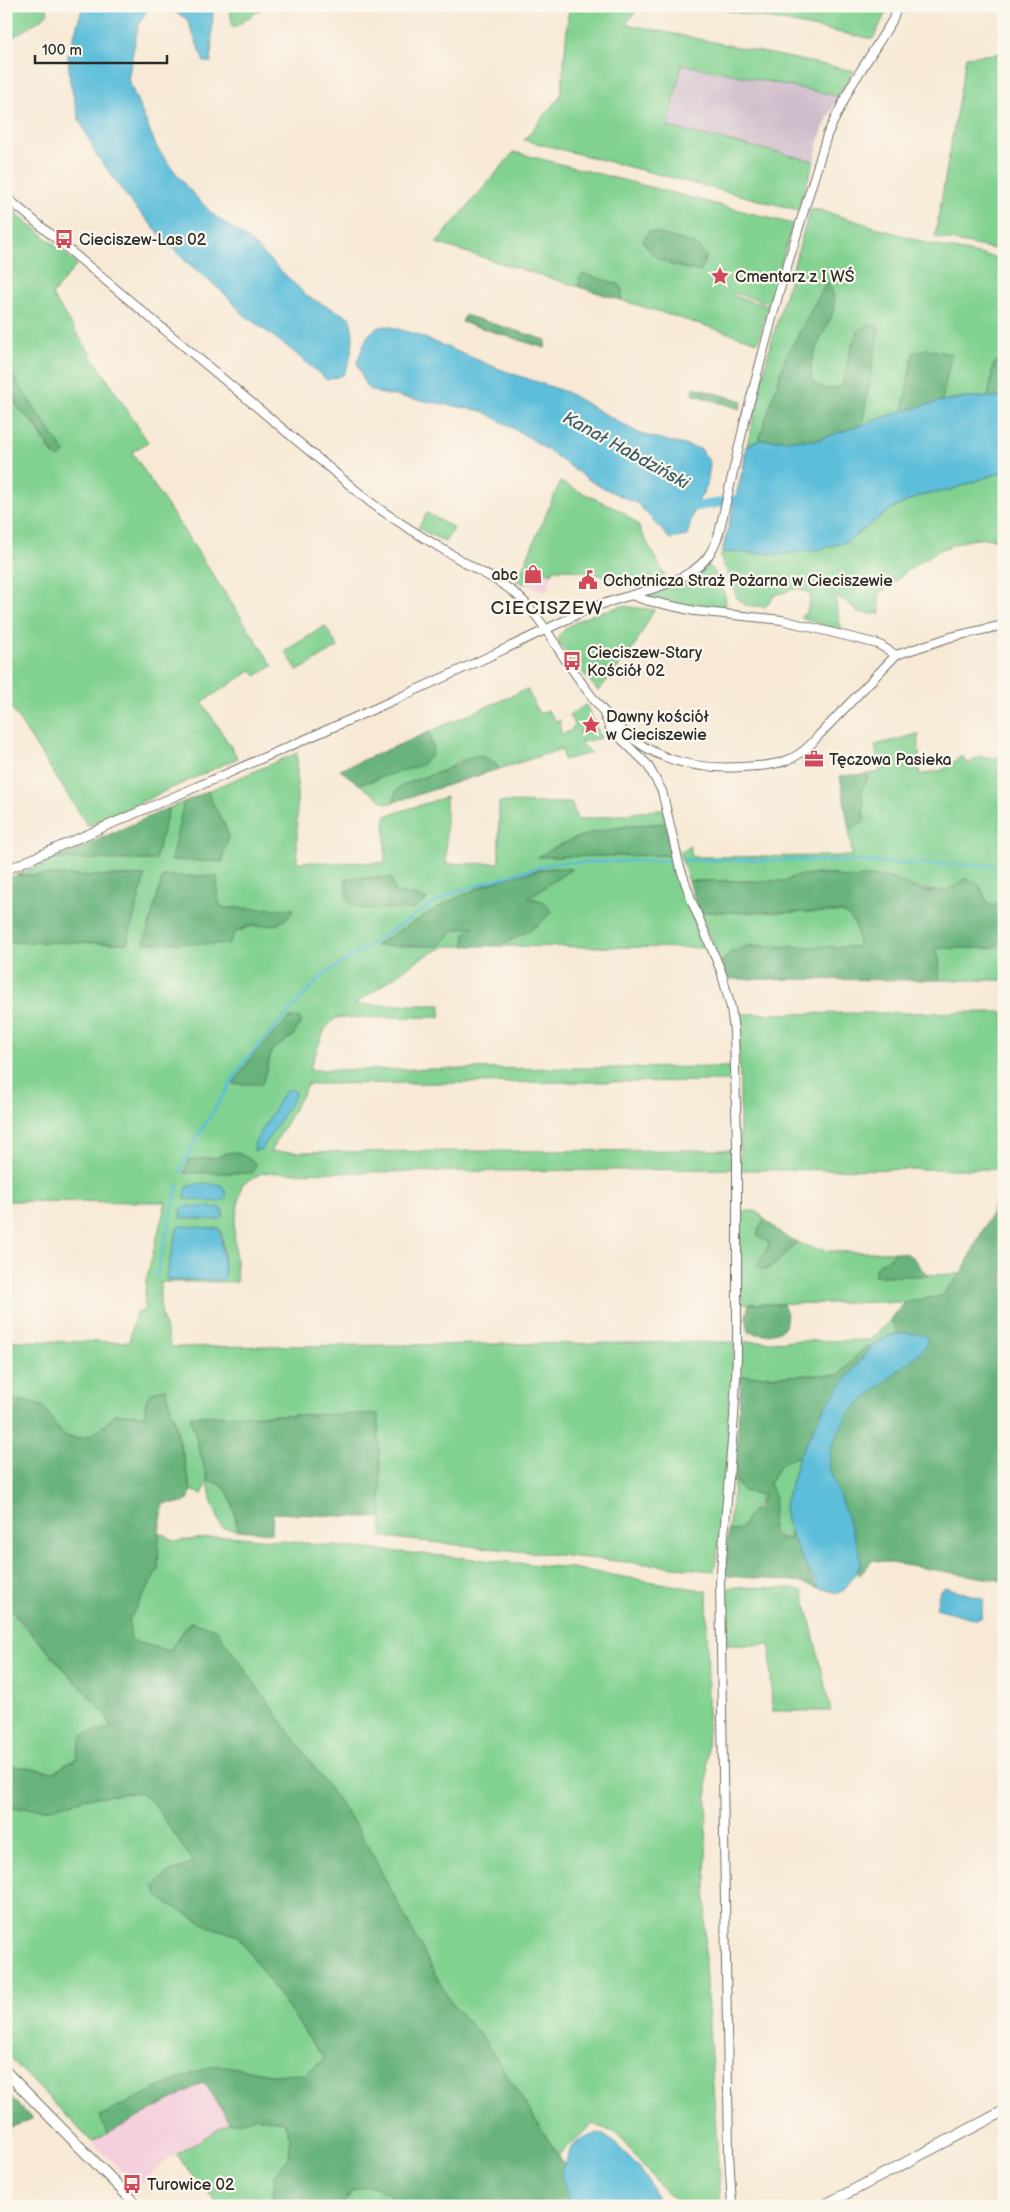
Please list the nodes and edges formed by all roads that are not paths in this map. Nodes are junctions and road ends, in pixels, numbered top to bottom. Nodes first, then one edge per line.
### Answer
1 (914, 6) edge
2 (898, 7) edge
3 (6, 197) edge
4 (631, 595) junction
5 (1004, 625) edge
6 (546, 631) junction
7 (896, 656) junction
8 (602, 710) junction
9 (6, 870) edge
10 (6, 2072) edge
11 (1004, 2111) edge
12 (138, 2206) edge
13 (732, 2206) edge
14 (823, 2206) edge

1 - 2 street
2 - 4 street
3 - 6 street
4 - 6 street
4 - 7 street
5 - 7 street
6 - 8 street
6 - 9 street
7 - 8 street
8 - 13 street
10 - 12 street
11 - 14 street

